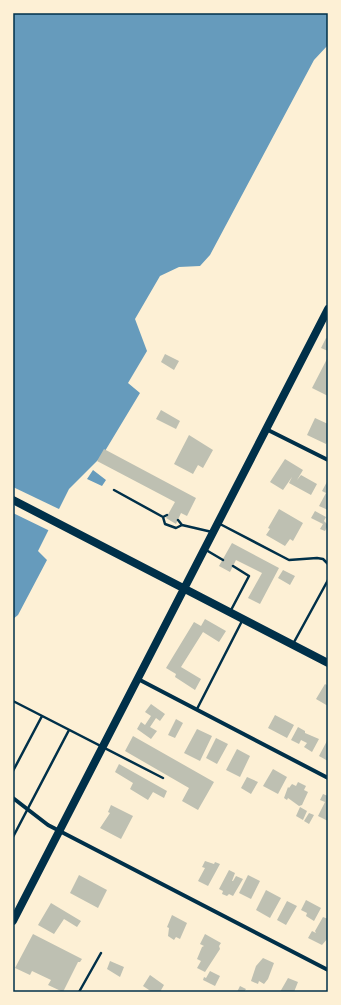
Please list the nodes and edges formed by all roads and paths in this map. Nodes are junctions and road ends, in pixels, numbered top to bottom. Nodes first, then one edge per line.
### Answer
1 (328, 310) edge
2 (266, 429) junction
3 (328, 460) edge
4 (114, 490) dead end
5 (13, 500) edge
6 (167, 515) dead end
7 (163, 517) junction
8 (178, 520) dead end
9 (218, 523) junction
10 (182, 525) junction
11 (213, 532) junction
12 (204, 549) junction
13 (222, 560) dead end
14 (328, 564) edge
15 (233, 566) dead end
16 (328, 580) edge
17 (183, 588) junction
18 (230, 612) junction
19 (244, 619) junction
20 (293, 645) junction
21 (328, 663) edge
22 (138, 679) junction
23 (14, 702) edge
24 (13, 707) edge
25 (197, 710) junction
26 (42, 716) junction
27 (69, 730) junction
28 (102, 748) junction
29 (13, 771) edge
30 (163, 778) dead end
31 (328, 778) edge
32 (13, 798) edge
33 (28, 809) junction
34 (60, 831) junction
35 (13, 838) edge
36 (14, 916) edge
37 (101, 953) dead end
38 (328, 970) edge
39 (79, 992) edge

1 - 2 main road
2 - 3 street
2 - 9 main road
4 - 7 lane
5 - 17 main road
6 - 7 lane
7 - 10 lane
8 - 10 lane
9 - 11 main road
9 - 14 lane
10 - 11 lane
11 - 12 main road
12 - 13 lane
12 - 17 main road
15 - 18 lane
16 - 20 lane
17 - 18 main road
17 - 22 main road
18 - 19 main road
19 - 20 main road
19 - 25 lane
20 - 21 main road
22 - 25 street
22 - 28 main road
23 - 24 lane
23 - 26 lane
25 - 31 street
26 - 27 lane
26 - 29 lane
27 - 28 lane
27 - 33 lane
28 - 30 lane
28 - 34 main road
32 - 33 street
33 - 34 street
33 - 35 lane
34 - 36 main road
34 - 38 street
37 - 39 lane

